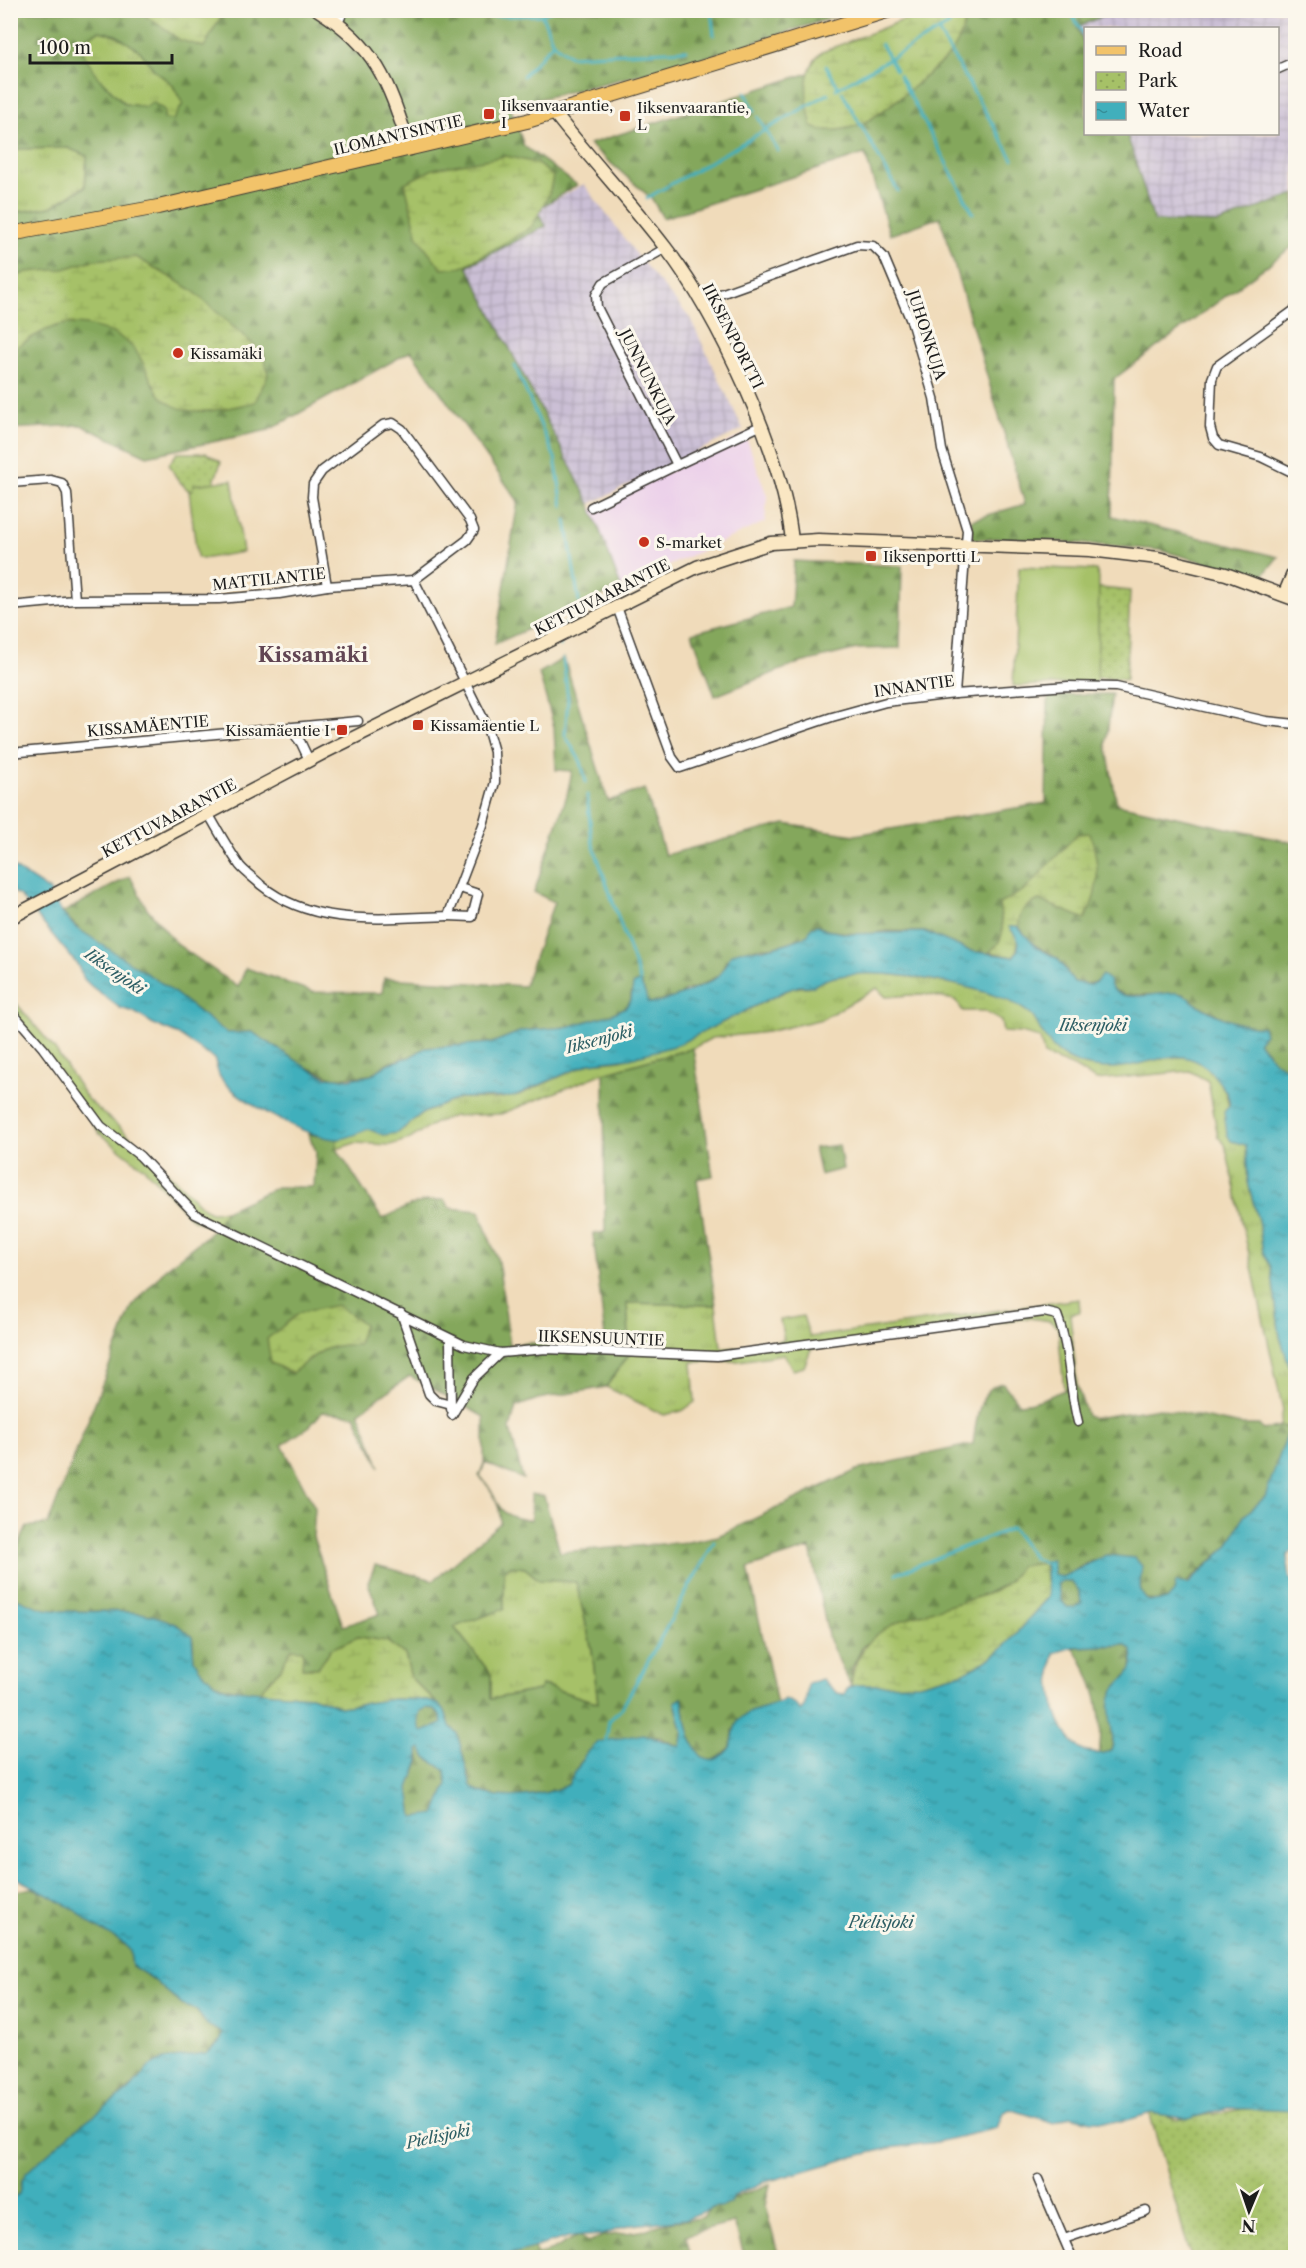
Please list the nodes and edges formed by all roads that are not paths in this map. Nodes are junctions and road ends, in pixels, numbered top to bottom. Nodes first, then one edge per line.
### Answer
1 (318, 10) edge
2 (344, 10) edge
3 (890, 10) edge
4 (338, 23) junction
5 (1296, 61) edge
6 (1279, 69) edge
7 (555, 114) junction
8 (410, 149) junction
9 (10, 234) edge
10 (666, 248) junction
11 (701, 301) junction
12 (1296, 309) edge
13 (760, 426) junction
14 (677, 465) junction
15 (1296, 474) edge
16 (10, 483) edge
17 (591, 507) dead end
18 (792, 541) junction
19 (967, 544) junction
20 (1296, 567) edge
21 (414, 580) junction
22 (327, 586) junction
23 (1290, 598) edge
24 (75, 600) junction
25 (10, 606) edge
26 (617, 606) junction
27 (466, 683) junction
28 (955, 694) junction
29 (358, 721) dead end
30 (1296, 724) edge
31 (289, 727) junction
32 (10, 753) edge
33 (309, 760) junction
34 (209, 815) junction
35 (460, 888) junction
36 (448, 916) junction
37 (10, 918) edge
38 (10, 1010) edge
39 (400, 1313) junction
40 (450, 1339) junction
41 (500, 1353) junction
42 (451, 1405) junction
43 (1078, 1422) dead end
44 (1038, 2179) dead end
45 (1146, 2211) dead end
46 (1064, 2238) junction
47 (1072, 2258) edge

1 - 4 street
2 - 4 street
3 - 7 main road, ILOMANTSINTIE
4 - 8 street
5 - 6 street
7 - 8 main road, ILOMANTSINTIE
7 - 10 street, IIKSENPORTTI
8 - 9 main road, ILOMANTSINTIE
10 - 11 street, IIKSENPORTTI
10 - 14 street, JUNNUNKUJA
11 - 13 street, IIKSENPORTTI
11 - 19 street, JUHONKUJA
12 - 15 street
13 - 14 street
13 - 18 street, IIKSENPORTTI
14 - 17 street
16 - 24 street
18 - 19 street, KETTUVAARANTIE
18 - 26 street, KETTUVAARANTIE
19 - 23 street, KETTUVAARANTIE
19 - 28 street, JUHONKUJA
20 - 23 street
21 - 22 street, MATTILANTIE
21 - 22 street
21 - 27 street
22 - 24 street, MATTILANTIE
24 - 25 street, MATTILANTIE
26 - 27 street, KETTUVAARANTIE
26 - 28 street, INNANTIE
27 - 33 street, KETTUVAARANTIE
27 - 35 street
28 - 30 street, INNANTIE
29 - 31 street, KISSAMÄENTIE
31 - 32 street, KISSAMÄENTIE
31 - 33 street
33 - 34 street, KETTUVAARANTIE
34 - 36 street
34 - 37 street, KETTUVAARANTIE
35 - 36 street
35 - 36 street
38 - 39 street, IIKSENSUUNTIE
39 - 40 street, IIKSENSUUNTIE
39 - 42 street
40 - 41 street, IIKSENSUUNTIE
40 - 42 street
41 - 42 street
41 - 43 street, IIKSENSUUNTIE
44 - 46 street
45 - 46 street
46 - 47 street

